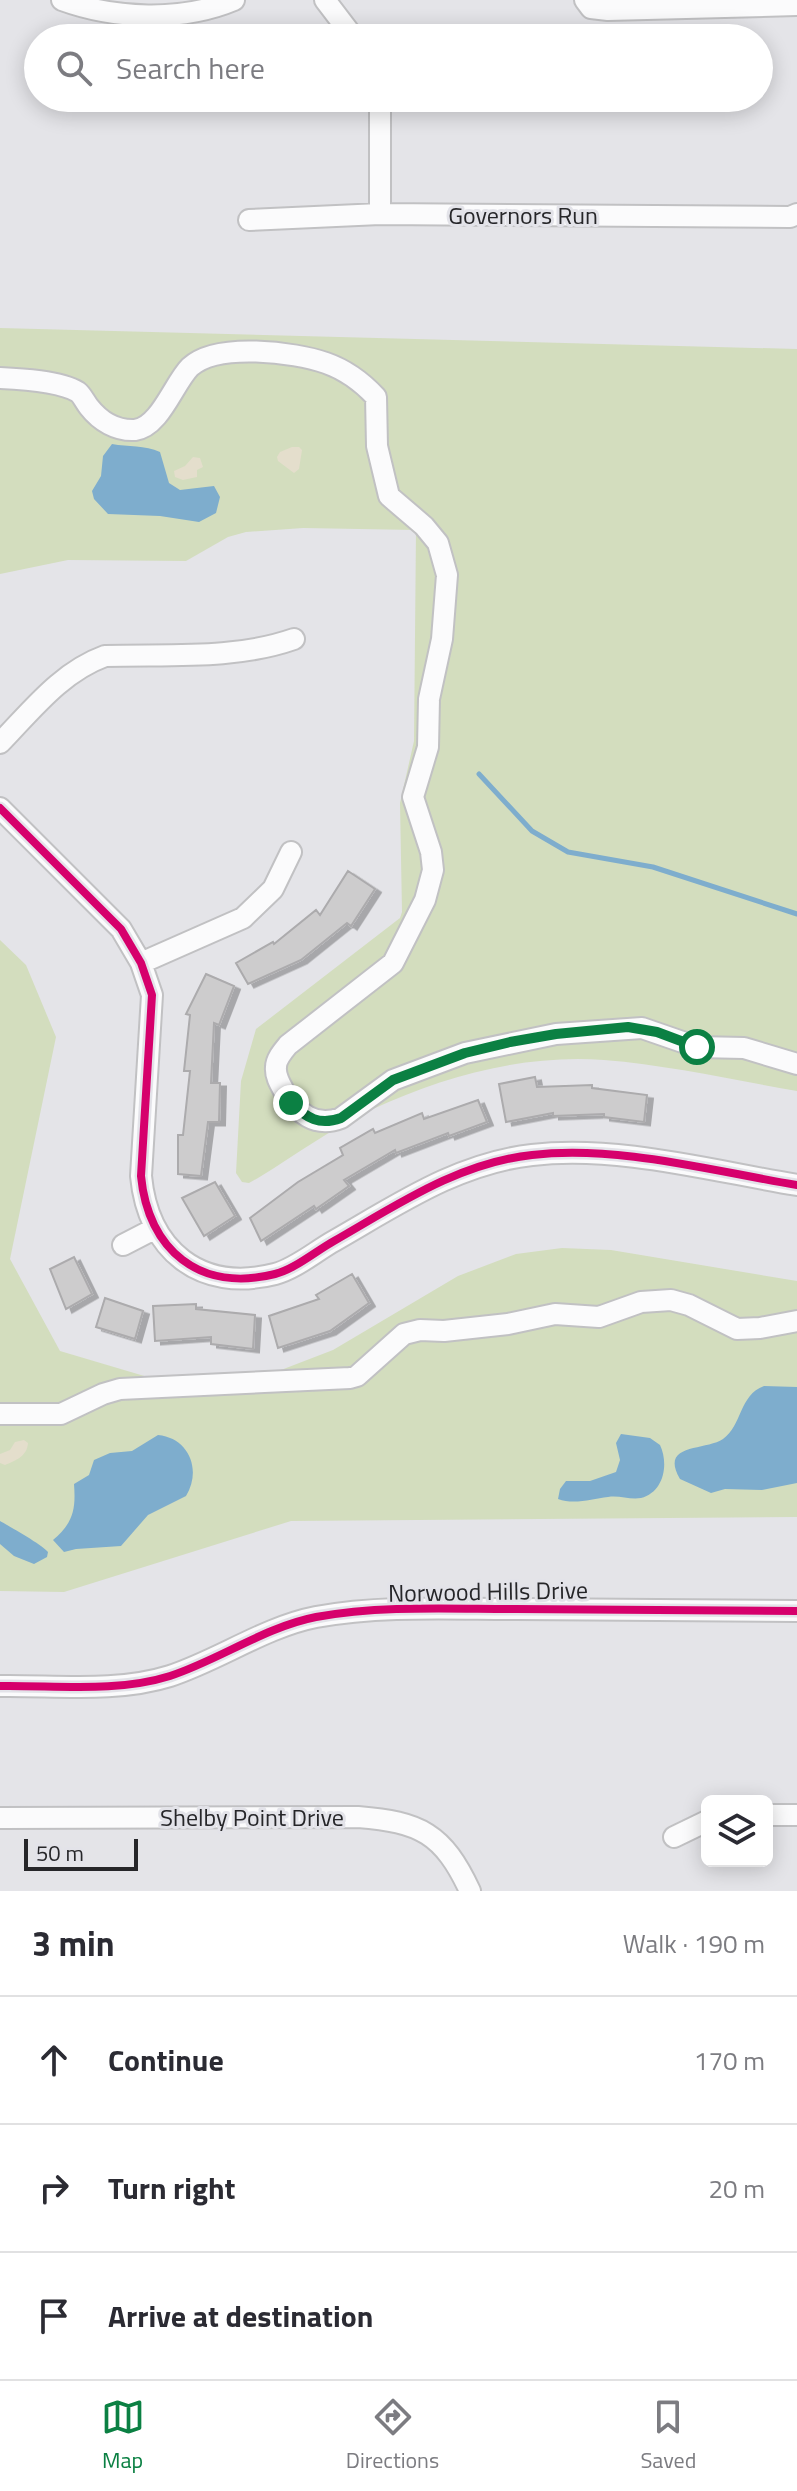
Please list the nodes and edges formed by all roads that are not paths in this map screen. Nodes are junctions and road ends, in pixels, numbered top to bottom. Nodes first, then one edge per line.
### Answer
1 (62, 0) edge
2 (234, 0) edge
3 (325, 0) edge
4 (585, 0) edge
5 (797, 5) edge
6 (343, 24) edge
7 (380, 112) edge
8 (380, 214) junction
9 (797, 214) edge
10 (249, 220) dead end
11 (0, 378) edge
12 (294, 639) dead end
13 (0, 743) edge
14 (0, 808) edge
15 (291, 852) dead end
16 (141, 963) junction
17 (797, 1064) edge
18 (797, 1185) edge
19 (154, 1229) junction
20 (123, 1245) dead end
21 (797, 1321) edge
22 (0, 1414) edge
23 (797, 1611) edge
24 (0, 1686) edge
25 (773, 1815) edge
26 (797, 1815) edge
27 (0, 1818) edge
28 (701, 1824) edge
29 (674, 1837) dead end
30 (470, 1891) edge

1 - 2 street
3 - 6 street
4 - 5 street
7 - 8 street
8 - 9 street, Governors Run
8 - 10 street, Governors Run
11 - 17 street
12 - 13 street
14 - 16 street
15 - 16 street
16 - 19 street
18 - 19 street
19 - 20 street
21 - 22 street
23 - 24 street, Norwood Hills Drive
25 - 26 street
27 - 30 street, Shelby Point Drive
28 - 29 street

